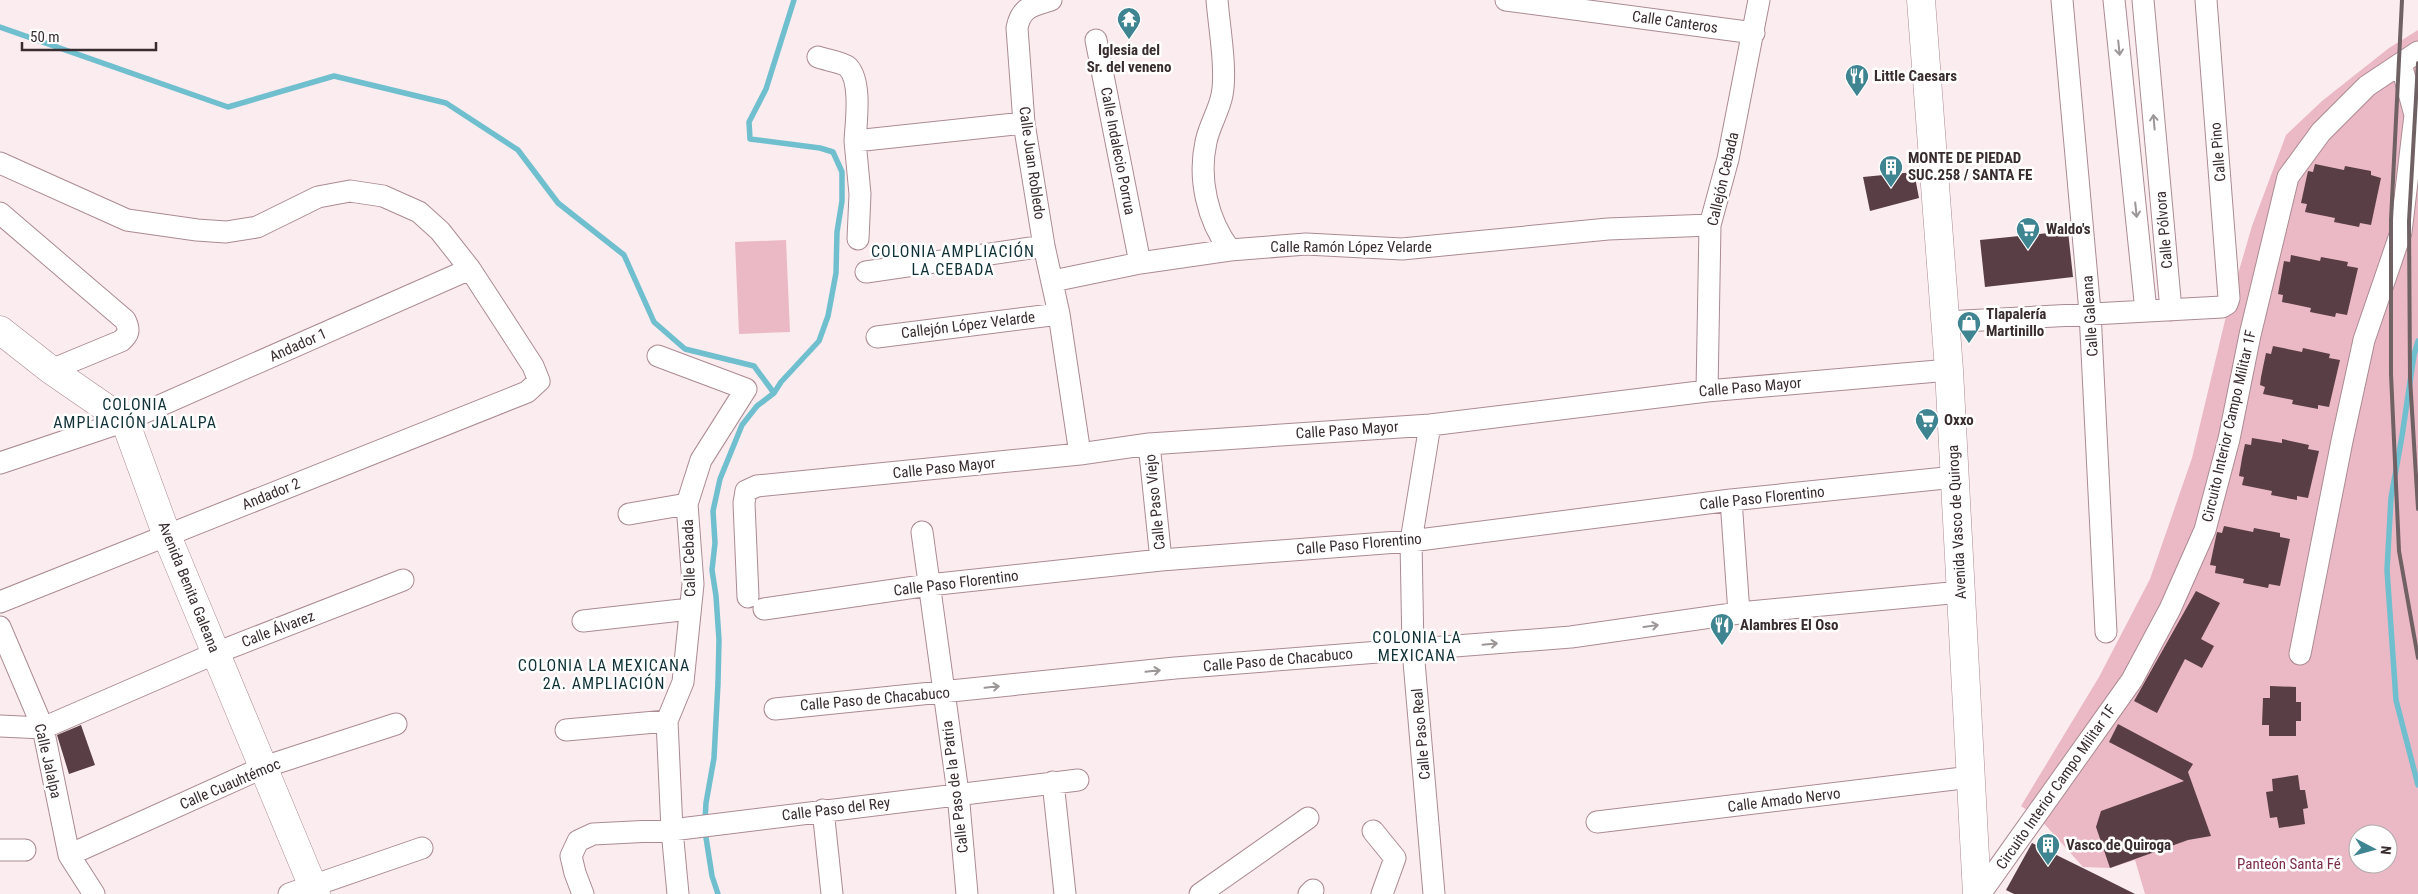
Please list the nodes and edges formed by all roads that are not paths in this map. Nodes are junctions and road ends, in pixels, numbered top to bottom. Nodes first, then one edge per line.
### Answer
1 (1051, 0) edge
2 (1217, 0) edge
3 (1506, 0) edge
4 (1759, 0) edge
5 (1921, 0) edge
6 (2062, 0) edge
7 (2114, 0) edge
8 (2143, 0) edge
9 (2206, 0) edge
10 (1754, 33) junction
11 (1096, 40) dead end
12 (2418, 52) edge
13 (818, 58) dead end
14 (2400, 64) junction
15 (1024, 123) junction
16 (854, 141) junction
17 (2156, 150) junction
18 (2130, 153) junction
19 (0, 163) edge
20 (0, 213) edge
21 (1710, 225) junction
22 (858, 239) dead end
23 (1044, 246) junction
24 (1230, 250) junction
25 (1140, 263) junction
26 (470, 269) junction
27 (866, 272) dead end
28 (1053, 281) junction
29 (2171, 310) junction
30 (2146, 311) junction
31 (2090, 312) junction
32 (1059, 314) junction
33 (1945, 322) junction
34 (0, 330) edge
35 (877, 337) dead end
36 (658, 356) dead end
37 (50, 370) junction
38 (1949, 370) junction
39 (1706, 391) junction
40 (125, 421) junction
41 (1430, 425) junction
42 (1149, 444) junction
43 (1080, 454) junction
44 (0, 463) edge
45 (1955, 478) junction
46 (1732, 500) junction
47 (687, 504) junction
48 (629, 514) dead end
49 (922, 532) dead end
50 (167, 536) junction
51 (1411, 541) junction
52 (1161, 560) junction
53 (403, 580) dead end
54 (929, 585) junction
55 (1961, 592) junction
56 (0, 602) edge
57 (756, 603) joint
58 (690, 609) junction
59 (1739, 614) junction
60 (584, 621) dead end
61 (0, 628) edge
62 (2106, 632) dead end
63 (1413, 650) junction
64 (216, 653) junction
65 (2300, 654) dead end
66 (943, 692) junction
67 (775, 708) dead end
68 (668, 721) junction
69 (396, 724) dead end
70 (0, 726) edge
71 (43, 728) junction
72 (566, 730) dead end
73 (264, 767) junction
74 (1971, 777) junction
75 (1078, 780) dead end
76 (1053, 782) junction
77 (958, 793) junction
78 (823, 810) junction
79 (1308, 818) dead end
80 (1596, 822) dead end
81 (678, 829) junction
82 (1373, 831) dead end
83 (422, 848) dead end
84 (0, 850) edge
85 (25, 850) dead end
86 (69, 856) junction
87 (306, 891) edge
88 (94, 894) edge
89 (583, 894) edge
90 (678, 894) edge
91 (832, 894) edge
92 (966, 894) edge
93 (1065, 894) edge
94 (1200, 894) edge
95 (1382, 894) edge
96 (1434, 894) edge
97 (1978, 894) edge

1 - 15 street, Calle Juan Robledo
2 - 24 street
3 - 10 street, Calle Canteros
4 - 10 street, Callejón Cebada
5 - 33 main road, Avenida Vasco de Quiroga
6 - 31 street, Calle Galeana
7 -> 18 street, Calle Pólvora
17 -> 8 street, Calle Pólvora
9 - 29 street, Calle Pino
10 - 21 street, Callejón Cebada
11 - 25 street, Calle Indalecio Porrua
12 - 14 street, Circuito Interior Campo Militar 1F
13 - 16 street
14 - 65 street
14 - 97 street, Circuito Interior Campo Militar 1F
15 - 16 street
15 - 23 street, Calle Juan Robledo
16 - 22 street
17 - 18 street
17 - 29 street, Calle Pólvora
18 -> 30 street, Calle Pólvora
19 - 26 street
20 - 37 street
21 - 24 street, Calle Ramón López Velarde
21 - 39 street, Callejón Cebada
23 - 27 street
23 - 28 street, Calle Juan Robledo
24 - 25 street, Calle Ramón López Velarde
25 - 28 street, Calle Ramón López Velarde
26 - 40 street, Andador 1
26 - 50 street, Andador 2
28 - 32 street, Calle Juan Robledo
29 - 30 street
30 - 31 street
31 - 33 street
31 - 62 street, Calle Galeana
32 - 35 street, Callejón López Velarde
32 - 43 street, Calle Juan Robledo
33 - 38 main road, Avenida Vasco de Quiroga
34 - 37 main road
36 - 47 street, Calle Cebada
37 - 40 main road
38 - 39 street, Calle Paso Mayor
38 - 45 main road, Avenida Vasco de Quiroga
39 - 41 street, Calle Paso Mayor
40 - 44 street, Andador 1
40 - 50 main road, Avenida Benita Galeana
41 - 42 street, Calle Paso Mayor
41 - 51 street, Calle Paso Real
42 - 43 street, Calle Paso Mayor
42 - 52 street, Calle Paso Viejo
43 - 57 street, Calle Paso Mayor
45 - 46 street, Calle Paso Florentino
45 - 55 main road, Avenida Vasco de Quiroga
46 - 51 street, Calle Paso Florentino
46 - 59 street
47 - 48 street
47 - 58 street, Calle Cebada
49 - 54 street, Calle Paso de la Patria
50 - 56 street, Andador 2
50 - 64 main road, Avenida Benita Galeana
51 - 52 street, Calle Paso Florentino
51 - 63 street, Calle Paso Real
52 - 54 street, Calle Paso Florentino
53 - 64 street, Calle Álvarez
54 - 57 street, Calle Paso Florentino
54 - 66 street, Calle Paso de la Patria
55 - 59 street, Calle Paso de Chacabuco
55 - 74 main road, Avenida Vasco de Quiroga
58 - 60 street
58 - 68 street, Calle Cebada
63 -> 59 street, Calle Paso de Chacabuco
61 - 71 street, Calle Jalalpa
66 -> 63 street, Calle Paso de Chacabuco
63 - 96 street, Calle Paso Real
64 - 71 street, Calle Álvarez
64 - 73 main road, Avenida Benita Galeana
66 - 67 street, Calle Paso de Chacabuco
66 - 77 street, Calle Paso de la Patria
68 - 72 street
68 - 81 street, Calle Cebada
69 - 73 street, Calle Cuauhtémoc
70 - 71 street
71 - 86 street, Calle Jalalpa
73 - 86 street, Calle Cuauhtémoc
73 - 87 main road, Avenida Benita Galeana
74 - 80 street, Calle Amado Nervo
74 - 97 main road, Avenida Vasco de Quiroga
75 - 76 street, Calle Paso del Rey
76 - 77 street, Calle Paso del Rey
76 - 93 street
77 - 78 street, Calle Paso del Rey
77 - 92 street, Calle Paso de la Patria
78 - 81 street, Calle Paso del Rey
78 - 91 street
79 - 94 street
81 - 89 street, Calle Paso del Rey
81 - 90 street, Calle Cebada
82 - 95 street
83 - 87 street
84 - 85 street
86 - 88 street, Calle Jalalpa

